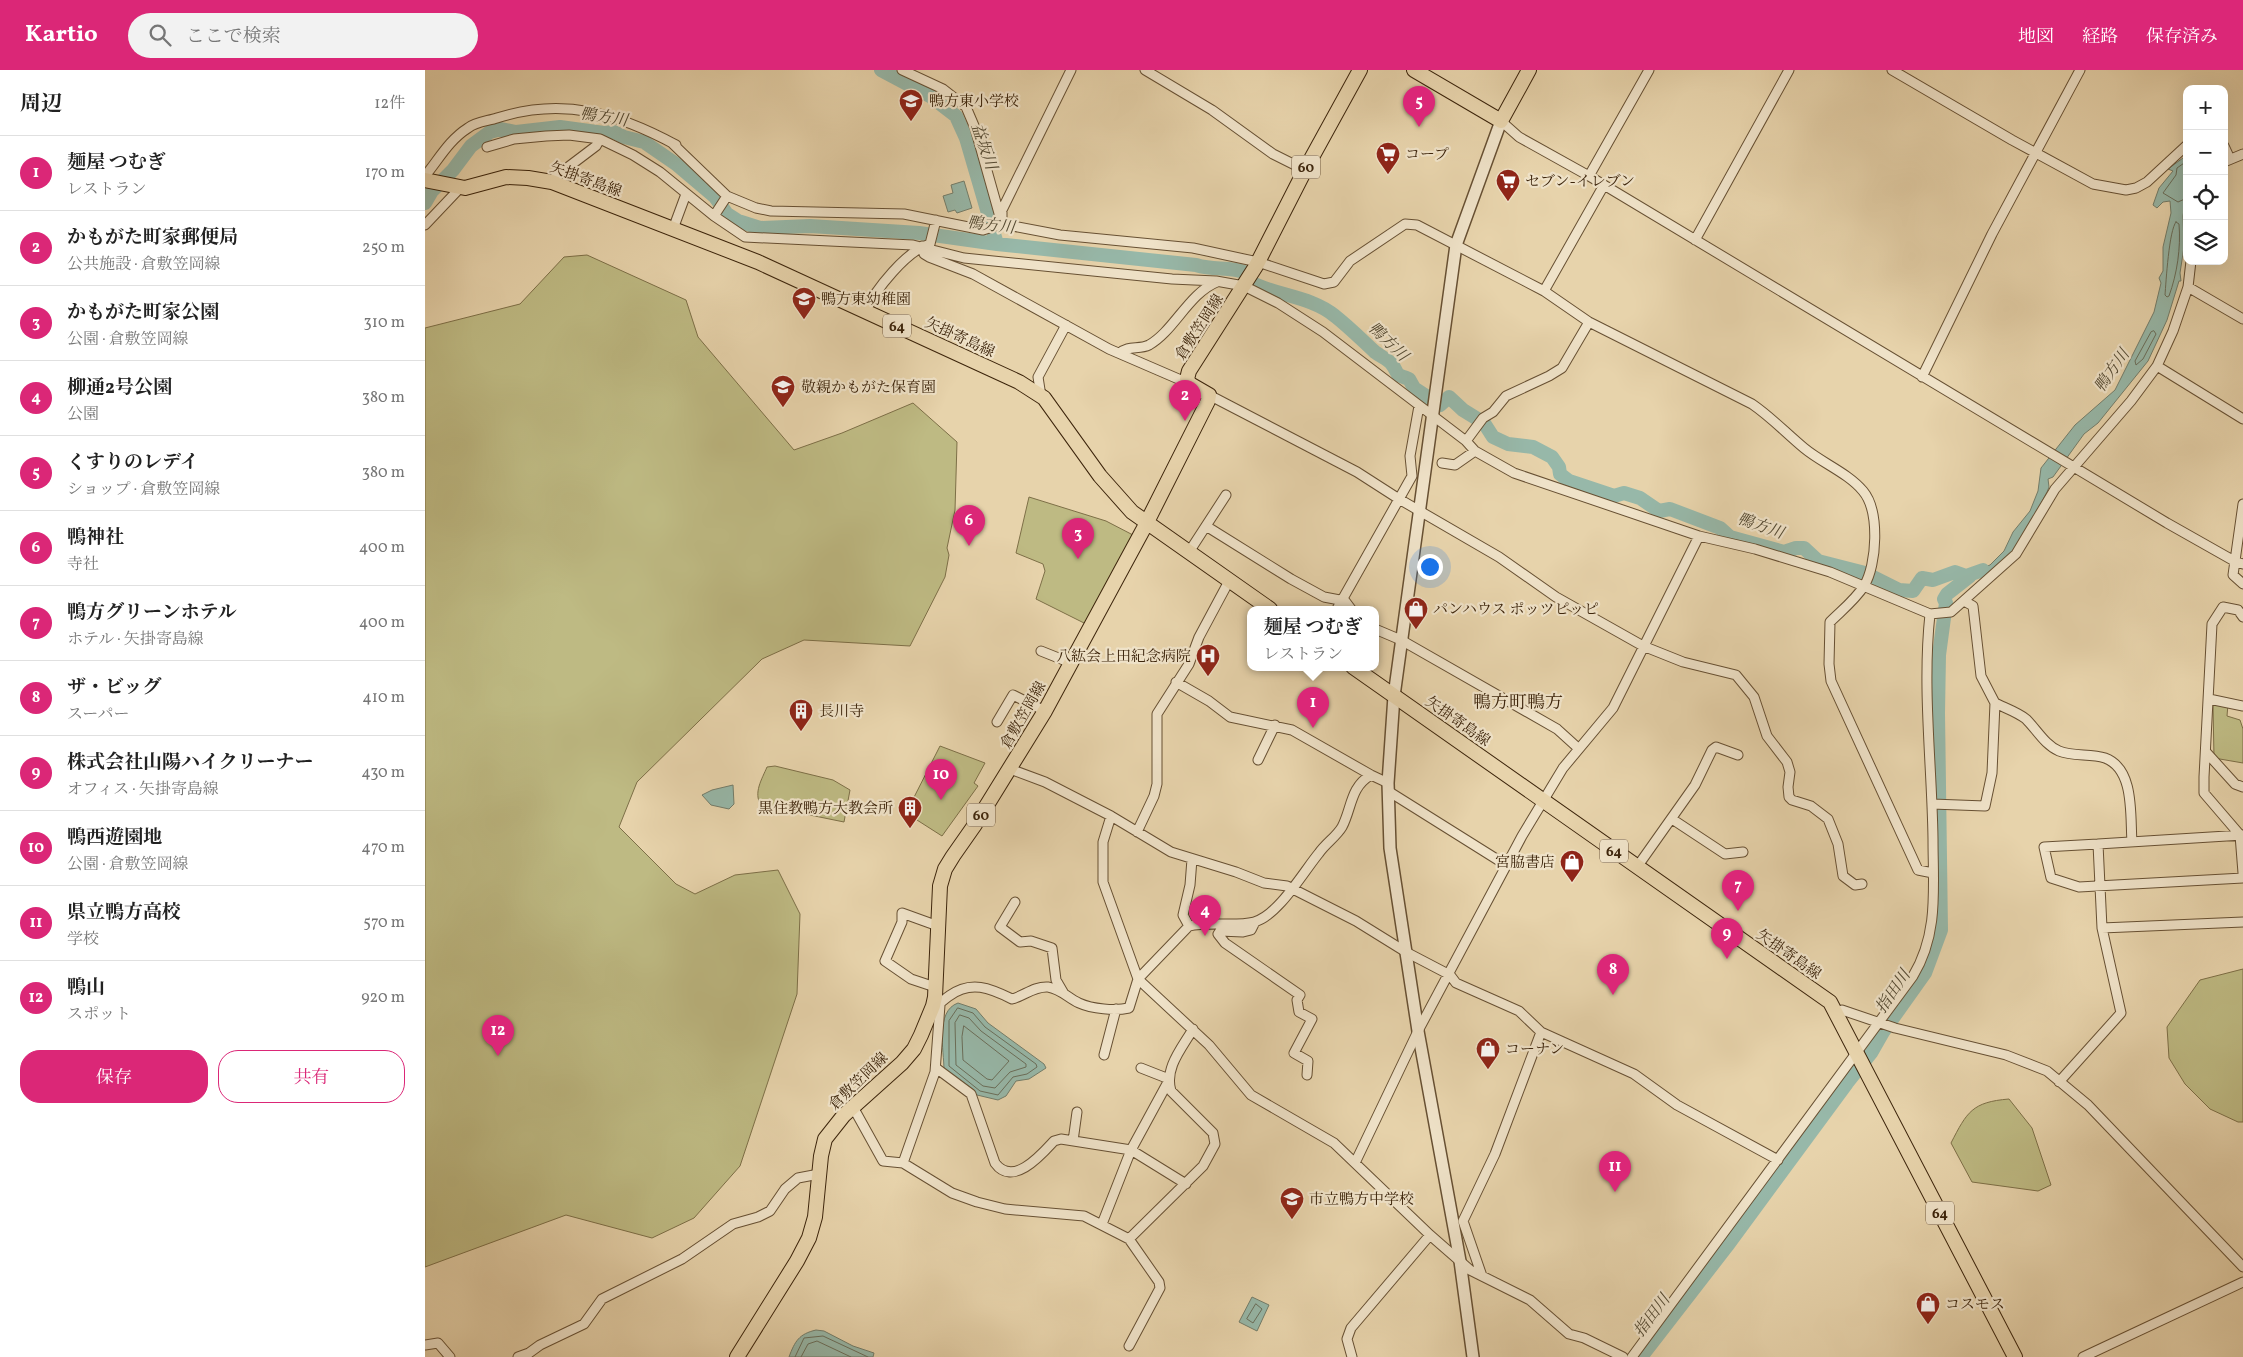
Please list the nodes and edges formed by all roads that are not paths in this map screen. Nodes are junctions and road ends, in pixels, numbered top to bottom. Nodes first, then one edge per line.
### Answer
1 (902, 70) edge
2 (1071, 70) edge
3 (1145, 70) edge
4 (1360, 70) edge
5 (1414, 70) edge
6 (1529, 70) edge
7 (1649, 70) edge
8 (1789, 70) edge
9 (1891, 70) edge
10 (2080, 70) edge
11 (1501, 121) junction
12 (600, 139) junction
13 (487, 146) dead end
14 (2183, 149) edge
15 (2035, 151) junction
16 (2243, 154) edge
17 (2228, 160) edge
18 (1305, 170) junction
19 (1589, 176) junction
20 (425, 179) edge
21 (552, 182) junction
22 (1604, 185) junction
23 (456, 186) junction
24 (686, 194) junction
25 (726, 197) junction
26 (714, 216) junction
27 (935, 222) junction
28 (1001, 224) junction
29 (425, 225) edge
30 (673, 229) junction
31 (745, 237) junction
32 (1695, 240) junction
33 (926, 245) junction
34 (1456, 245) junction
35 (735, 253) junction
36 (1257, 264) junction
37 (2191, 265) edge
38 (1219, 281) junction
39 (1244, 286) junction
40 (2188, 287) junction
41 (1544, 290) junction
42 (865, 312) junction
43 (2243, 319) edge
44 (1589, 322) junction
45 (1066, 325) junction
46 (1120, 352) junction
47 (2157, 366) junction
48 (1922, 377) junction
49 (1190, 384) junction
50 (1209, 395) junction
51 (1041, 396) junction
52 (1419, 406) junction
53 (1432, 415) junction
54 (2243, 419) edge
55 (1466, 441) junction
56 (1475, 451) junction
57 (1443, 463) dead end
58 (2071, 466) junction
59 (1225, 495) dead end
60 (1399, 499) junction
61 (2243, 504) edge
62 (1419, 511) junction
63 (1146, 521) junction
64 (1206, 526) junction
65 (1699, 536) junction
66 (1189, 552) junction
67 (2239, 563) edge
68 (1229, 581) junction
69 (1865, 583) junction
70 (2243, 584) edge
71 (1342, 599) junction
72 (1964, 601) junction
73 (1266, 606) edge
74 (1338, 606) edge
75 (1348, 606) edge
76 (1933, 613) junction
77 (2243, 617) edge
78 (1379, 631) edge
79 (1401, 640) junction
80 (1643, 646) junction
81 (1041, 650) dead end
82 (1071, 663) junction
83 (1359, 671) edge
84 (1175, 682) junction
85 (1394, 696) junction
86 (2209, 699) junction
87 (1995, 703) junction
88 (2243, 706) edge
89 (1045, 712) junction
90 (997, 722) dead end
91 (1275, 725) junction
92 (1578, 748) junction
93 (2206, 752) junction
94 (1738, 755) dead end
95 (1258, 760) dead end
96 (1010, 769) junction
97 (1371, 775) junction
98 (1388, 787) junction
99 (2243, 787) edge
100 (1543, 800) junction
101 (1932, 804) junction
102 (1111, 816) junction
103 (1672, 819) junction
104 (1137, 832) junction
105 (2241, 835) edge
106 (2132, 842) junction
107 (2098, 844) junction
108 (1743, 852) dead end
109 (1191, 859) junction
110 (1506, 866) junction
111 (1637, 868) junction
112 (1933, 872) junction
113 (2243, 874) edge
114 (2243, 878) edge
115 (1862, 884) dead end
116 (2101, 887) junction
117 (1293, 889) junction
118 (1015, 902) dead end
119 (1255, 922) junction
120 (2243, 922) edge
121 (938, 926) junction
122 (1189, 926) junction
123 (2102, 928) junction
124 (1406, 952) junction
125 (1450, 975) junction
126 (1138, 979) junction
127 (935, 987) junction
128 (1063, 992) junction
129 (936, 1005) junction
130 (1115, 1009) junction
131 (1836, 1012) junction
132 (1878, 1023) junction
133 (1193, 1029) junction
134 (1419, 1031) junction
135 (1541, 1032) junction
136 (1857, 1051) junction
137 (1104, 1055) dead end
138 (936, 1068) junction
139 (1141, 1068) dead end
140 (1307, 1075) dead end
141 (1169, 1080) junction
142 (2059, 1082) junction
143 (853, 1108) junction
144 (1077, 1112) dead end
145 (1073, 1141) junction
146 (1131, 1150) junction
147 (1778, 1160) junction
148 (903, 1163) junction
149 (1355, 1163) junction
150 (819, 1174) junction
151 (1186, 1184) junction
152 (1101, 1224) junction
153 (1430, 1235) junction
154 (1129, 1239) junction
155 (1460, 1261) junction
156 (2243, 1267) edge
157 (1482, 1276) junction
158 (2243, 1282) edge
159 (425, 1345) edge
160 (1129, 1346) dead end
161 (451, 1357) edge
162 (517, 1357) edge
163 (737, 1357) edge
164 (1352, 1357) edge
165 (1473, 1357) edge
166 (1623, 1357) edge
167 (1632, 1357) edge
168 (2015, 1357) edge
169 (2083, 1357) edge

1 - 28 street
2 - 28 street
3 - 18 street
4 - 18 main road, 倉敷笠岡線 / 60
5 - 11 main road
6 - 11 main road
7 - 19 street
8 - 32 street
9 - 15 street
10 - 15 street
11 - 19 street
11 - 34 street
12 - 13 street
12 - 21 street
12 - 24 street
14 - 15 street
15 - 48 street
16 - 17 street
18 - 36 main road, 倉敷笠岡線 / 60
19 - 22 street
20 - 23 main road, 矢掛寄島線 / 64
20 - 25 street
21 - 23 main road, 矢掛寄島線 / 64
21 - 30 main road, 矢掛寄島線 / 64
22 - 32 street
22 - 41 street
23 - 29 street
24 - 26 street
24 - 30 street
25 - 26 street
25 - 27 street
26 - 31 street
27 - 28 street
27 - 33 street
28 - 36 street
30 - 35 main road, 矢掛寄島線 / 64
31 - 33 street
31 - 35 street
32 - 48 street
33 - 38 street
33 - 42 street
33 - 45 street
34 - 36 street
34 - 41 street
34 - 53 street
35 - 42 main road, 矢掛寄島線 / 64
36 - 39 main road, 倉敷笠岡線 / 60
37 - 40 street
38 - 39 street
38 - 46 street
39 - 49 main road, 倉敷笠岡線 / 60
39 - 52 street
40 - 43 street
40 - 47 street
41 - 44 street
42 - 51 main road, 矢掛寄島線 / 64
44 - 55 street
44 - 69 street
45 - 46 street
45 - 51 street
46 - 49 street
47 - 54 street
47 - 58 street
48 - 58 street
49 - 50 main road, 倉敷笠岡線
50 - 60 street
50 - 63 main road, 倉敷笠岡線 / 60
51 - 63 main road, 矢掛寄島線 / 64
52 - 53 street
52 - 60 street
53 - 55 street
53 - 62 street
55 - 56 street
56 - 57 street
56 - 65 street
58 - 67 street
58 - 72 street
59 - 64 street
60 - 62 street
60 - 71 street
61 - 67 street
62 - 79 street
62 - 80 street
63 - 66 main road, 矢掛寄島線 / 64
63 - 82 main road, 倉敷笠岡線 / 60
64 - 66 street
64 - 71 street
65 - 69 street
65 - 80 street
66 - 68 main road, 矢掛寄島線 / 64
67 - 70 street
68 - 73 main road, 矢掛寄島線 / 64
68 - 84 street
69 - 76 street
69 - 112 street
71 - 74 street
71 - 75 street
72 - 76 street
72 - 87 street
76 - 101 street
77 - 86 street
78 - 79 street
79 - 85 street
79 - 92 street
80 - 92 street
80 - 115 street
81 - 82 street
82 - 89 main road, 倉敷笠岡線 / 60
83 - 85 main road, 矢掛寄島線 / 64
84 - 91 street
84 - 104 street
85 - 98 street
85 - 100 main road, 矢掛寄島線 / 64
86 - 88 street
86 - 93 street
87 - 101 street
87 - 106 street
89 - 90 street
89 - 96 main road, 倉敷笠岡線 / 60
91 - 95 street
91 - 97 street
92 - 100 street
93 - 99 street
93 - 105 street
94 - 103 street
96 - 102 street
96 - 121 main road, 倉敷笠岡線 / 60
97 - 98 street
97 - 117 street
98 - 110 street
98 - 124 street
100 - 110 street
100 - 111 main road, 矢掛寄島線 / 64
101 - 112 street
102 - 104 street
102 - 126 street
103 - 108 street
103 - 111 street
104 - 109 street
105 - 106 street
105 - 113 street
106 - 107 street
107 - 116 street
107 - 116 street
109 - 117 street
109 - 122 street
110 - 125 street
111 - 131 main road, 矢掛寄島線 / 64
112 - 132 street
114 - 116 street
116 - 123 street
117 - 119 street
117 - 124 street
118 - 128 street
119 - 122 street
119 - 140 street
120 - 123 street
121 - 127 main road, 倉敷笠岡線 / 60
121 - 127 street
122 - 126 street
123 - 142 street
124 - 125 street
124 - 134 street
125 - 134 street
125 - 135 street
126 - 130 street
126 - 133 street
127 - 129 main road, 倉敷笠岡線 / 60
128 - 129 street
128 - 130 street
129 - 138 street
129 - 143 main road, 倉敷笠岡線 / 60
130 - 137 street
131 - 132 street
131 - 136 main road, 矢掛寄島線 / 64
132 - 136 street
132 - 142 street
133 - 141 street
133 - 149 street
134 - 149 street
134 - 155 street
135 - 147 street
135 - 157 street
136 - 147 street
136 - 168 main road, 矢掛寄島線 / 64
138 - 145 street
138 - 148 street
139 - 141 street
141 - 146 street
141 - 151 street
142 - 156 street
143 - 148 street
143 - 150 main road, 倉敷笠岡線 / 60
144 - 145 street
145 - 146 street
146 - 151 street
146 - 152 street
147 - 167 street
148 - 152 street
149 - 153 street
150 - 162 street
150 - 163 main road, 倉敷笠岡線 / 60
151 - 154 street
152 - 154 street
153 - 155 street
153 - 164 street
154 - 160 street
155 - 157 street
155 - 165 street
157 - 166 street
158 - 169 street
159 - 161 street

